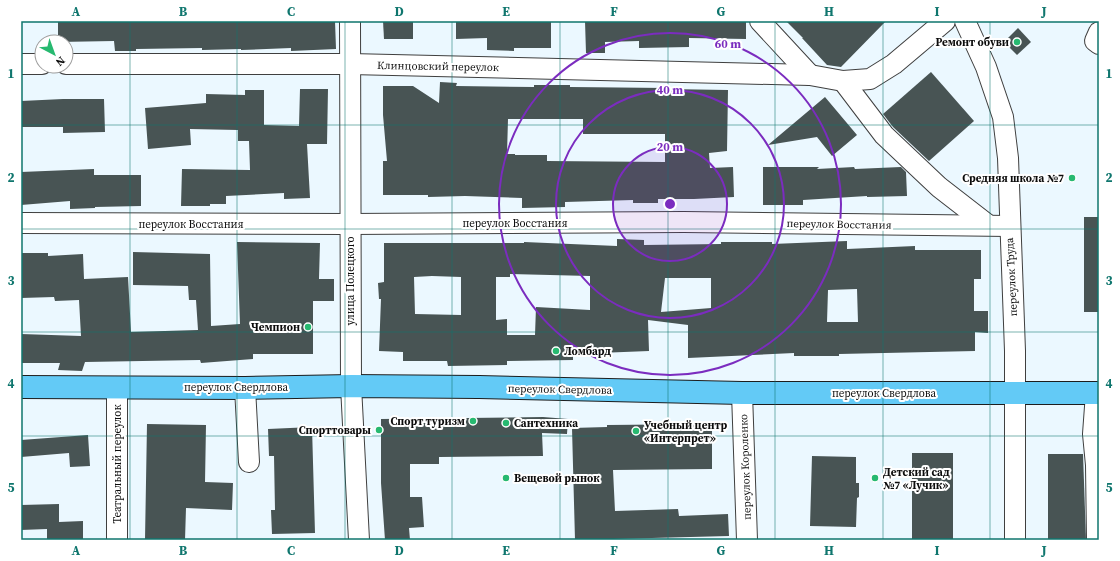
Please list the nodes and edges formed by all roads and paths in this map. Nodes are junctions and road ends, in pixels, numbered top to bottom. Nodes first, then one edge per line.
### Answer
1 (350, 21) edge
2 (760, 21) edge
3 (945, 21) edge
4 (965, 21) edge
5 (1099, 32) edge
6 (1099, 44) edge
7 (21, 64) edge
8 (34, 64) edge
9 (74, 64) edge
10 (350, 64) junction
11 (810, 75) junction
12 (843, 81) junction
13 (21, 223) edge
14 (350, 224) junction
15 (988, 225) junction
16 (1009, 226) junction
17 (351, 386) junction
18 (21, 387) edge
19 (117, 388) junction
20 (245, 388) junction
21 (1097, 392) edge
22 (742, 393) junction
23 (1015, 393) junction
24 (249, 462) dead end
25 (1098, 465) edge
26 (117, 540) edge
27 (359, 540) edge
28 (747, 540) edge
29 (1015, 540) edge
30 (1097, 540) edge

1 - 10 street, улица Полецкого
2 - 11 street
3 - 12 street, Клинцовский переулок
4 - 16 street, переулок Труда
5 - 6 street
7 - 8 street
9 - 10 street, Клинцовский переулок
10 - 11 street, Клинцовский переулок
10 - 14 street, улица Полецкого
11 - 12 street, Клинцовский переулок
12 - 15 street
13 - 14 street, переулок Восстания
14 - 15 street, переулок Восстания
14 - 17 street, улица Полецкого
15 - 16 street, переулок Восстания
16 - 23 street, переулок Труда
17 - 20 main road, переулок Свердлова
17 - 22 main road, переулок Свердлова
17 - 27 street, улица Полецкого
18 - 19 main road, переулок Свердлова
19 - 20 main road, переулок Свердлова
19 - 26 street, Театральный переулок
20 - 24 street
21 - 23 main road, переулок Свердлова
21 - 25 street
22 - 23 main road, переулок Свердлова
22 - 28 street, переулок Короленко
23 - 29 street, переулок Труда
25 - 30 street

